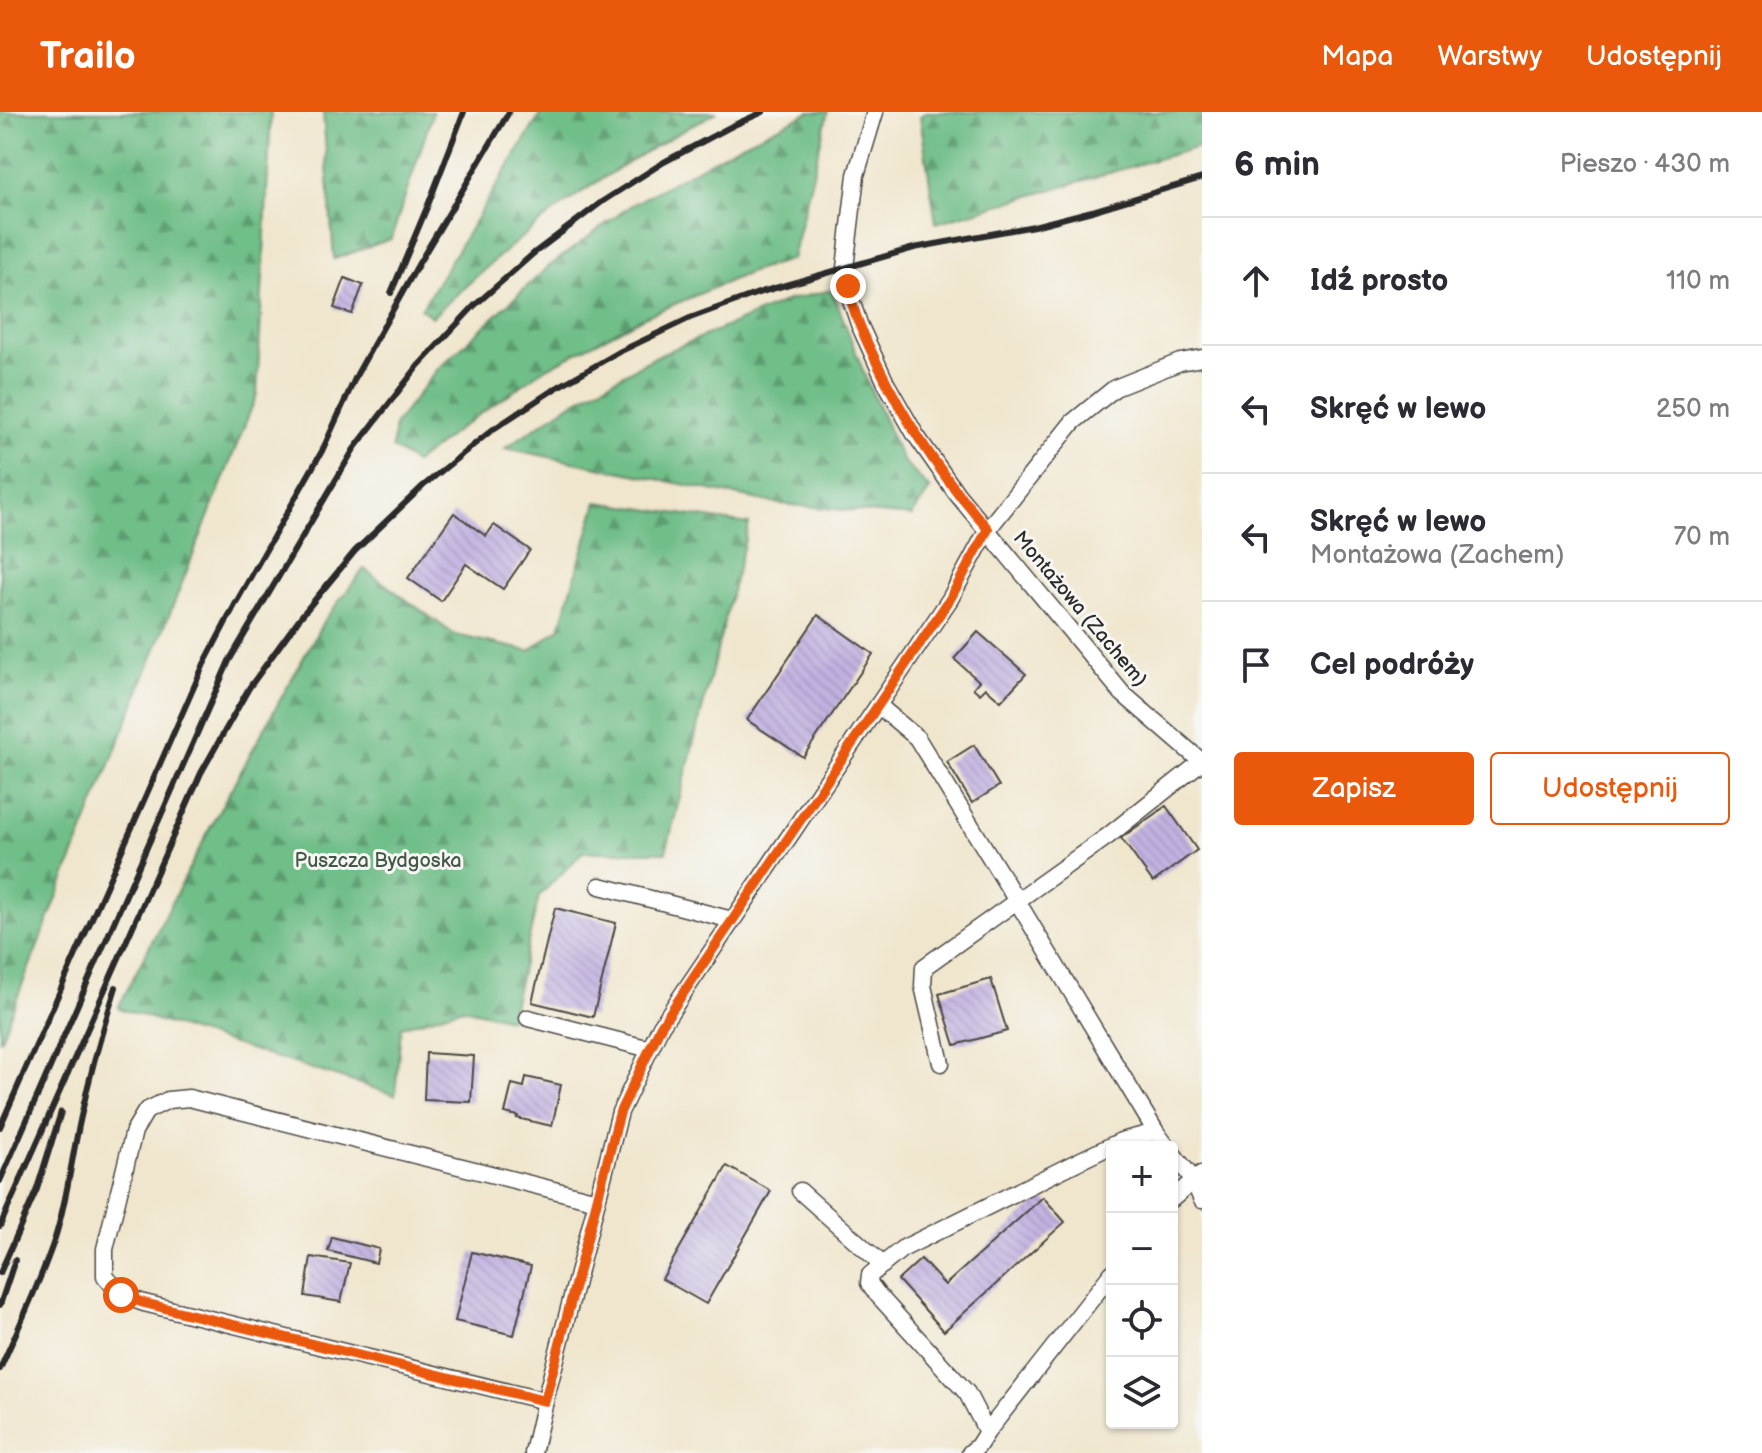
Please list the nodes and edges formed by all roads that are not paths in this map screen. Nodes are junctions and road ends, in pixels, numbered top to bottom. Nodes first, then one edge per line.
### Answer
1 (875, 112) edge
2 (1202, 358) edge
3 (988, 529) junction
4 (878, 705) junction
5 (1202, 762) edge
6 (600, 886) dead end
7 (1017, 901) junction
8 (732, 920) junction
9 (528, 1018) dead end
10 (650, 1049) junction
11 (941, 1063) dead end
12 (1156, 1132) junction
13 (1163, 1141) edge
14 (1178, 1158) edge
15 (1198, 1176) edge
16 (800, 1191) dead end
17 (1178, 1194) edge
18 (1202, 1200) edge
19 (597, 1201) junction
20 (883, 1265) junction
21 (1106, 1281) edge
22 (545, 1401) junction
23 (987, 1432) junction
24 (533, 1453) edge
25 (970, 1453) edge

1 - 3 lane, Montażowa (Zachem)
2 - 3 lane
3 - 4 lane
3 - 5 lane, Montażowa (Zachem)
4 - 7 lane
4 - 8 lane
5 - 7 lane
6 - 8 lane
7 - 11 lane
7 - 12 lane
8 - 10 lane
9 - 10 lane
10 - 19 lane
12 - 13 lane
12 - 20 lane
14 - 15 lane
15 - 17 lane
15 - 18 lane
16 - 20 lane
19 - 22 lane
19 - 22 lane
20 - 23 lane
21 - 23 lane
22 - 24 lane
23 - 25 lane

